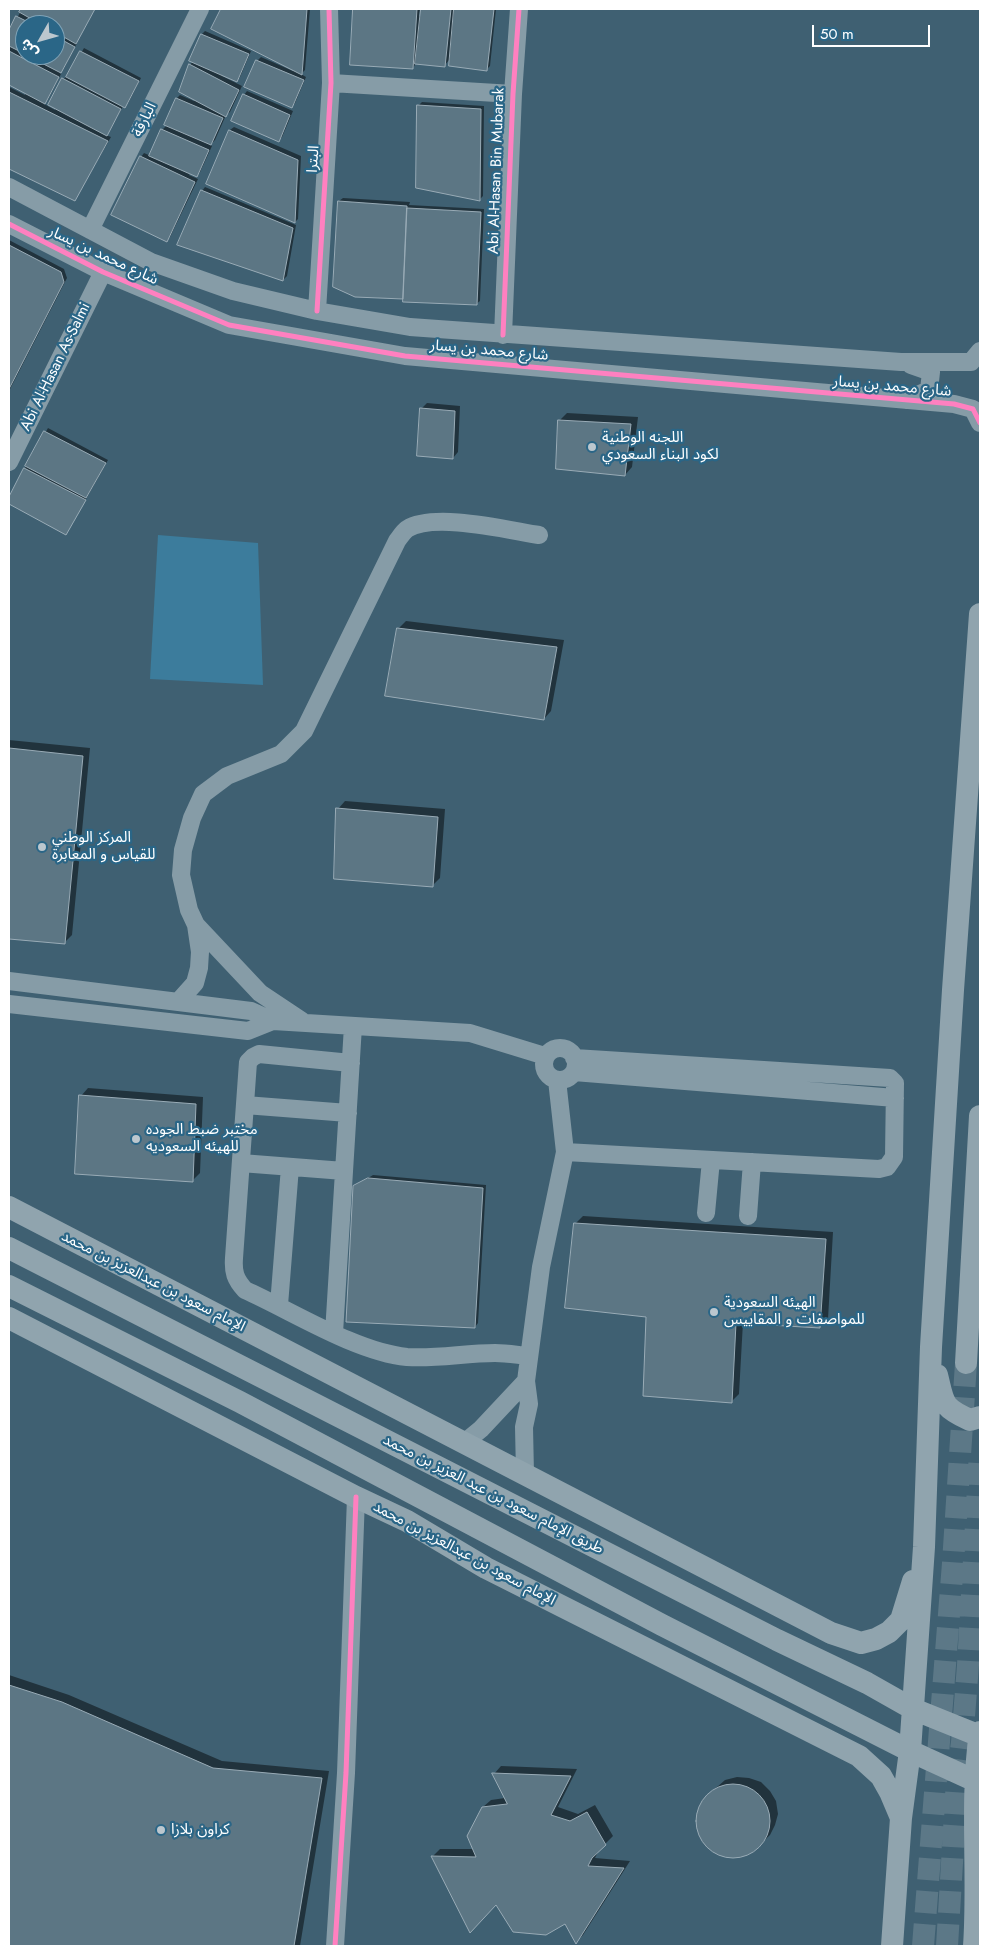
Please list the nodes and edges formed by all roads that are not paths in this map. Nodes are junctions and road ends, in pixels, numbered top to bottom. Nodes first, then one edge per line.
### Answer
1 (200, 9) edge
2 (329, 9) edge
3 (519, 9) edge
4 (332, 83) junction
5 (512, 94) junction
6 (9, 187) edge
7 (9, 224) edge
8 (90, 230) junction
9 (103, 272) junction
10 (317, 311) junction
11 (503, 335) junction
12 (980, 350) edge
13 (902, 362) junction
14 (903, 401) junction
15 (980, 423) edge
16 (16, 428) edge
17 (9, 462) edge
18 (539, 535) dead end
19 (980, 614) edge
20 (196, 924) junction
21 (9, 981) edge
22 (178, 1002) junction
23 (9, 1004) edge
24 (273, 1021) junction
25 (305, 1023) junction
26 (353, 1026) junction
27 (545, 1056) junction
28 (351, 1064) junction
29 (574, 1065) junction
30 (556, 1080) junction
31 (245, 1105) junction
32 (348, 1113) junction
33 (980, 1116) edge
34 (565, 1152) junction
35 (711, 1160) junction
36 (752, 1162) junction
37 (241, 1163) junction
38 (290, 1167) junction
39 (344, 1171) junction
40 (9, 1207) edge
41 (706, 1213) dead end
42 (748, 1216) dead end
43 (9, 1248) edge
44 (9, 1286) edge
45 (279, 1305) junction
46 (9, 1318) edge
47 (334, 1333) junction
48 (931, 1347) junction
49 (529, 1356) junction
50 (966, 1363) tunnel mouth
51 (526, 1381) junction
52 (980, 1417) edge
53 (464, 1443) junction
54 (525, 1474) junction
55 (356, 1497) junction
56 (407, 1521) junction
57 (658, 1543) junction
58 (924, 1547) junction
59 (662, 1625) junction
60 (777, 1640) junction
61 (913, 1709) junction
62 (980, 1732) edge
63 (980, 1736) edge
64 (910, 1751) junction
65 (978, 1782) edge
66 (901, 1818) junction
67 (978, 1912) edge
68 (335, 1946) edge
69 (892, 1946) edge
70 (974, 1946) edge

1 - 8 street, البارقة
2 - 4 street, البترا
3 - 5 street, Abi Al-Hasan Bin Mubarak
4 - 5 street
4 - 10 street, البترا
5 - 11 street, Abi Al-Hasan Bin Mubarak
6 - 8 street, شارع محمد بن يسار
7 - 9 street, شارع محمد بن يسار
8 - 10 street, شارع محمد بن يسار
9 - 14 street, شارع محمد بن يسار
9 - 16 street, Abi Al-Hasan As-Salmi
10 - 11 street, شارع محمد بن يسار
11 - 13 street, شارع محمد بن يسار
12 - 13 street, شارع محمد بن يسار
13 - 14 street
14 - 15 street, شارع محمد بن يسار
16 - 17 street, Abi Al-Hasan As-Salmi
18 - 20 street
19 - 48 main road
20 - 22 street
20 - 25 street
21 - 22 street
22 - 24 street
23 - 24 street
24 - 25 street
25 - 26 street
26 - 27 street
26 - 28 street
27 - 29 street
27 - 30 street
28 - 31 street
28 - 32 street
29 - 30 street
29 - 36 street
30 - 34 street
31 - 32 street
31 - 37 street
32 - 39 street
33 - 50 main road
34 - 35 street
34 - 49 street
35 - 36 street
35 - 41 street
36 - 42 street
37 - 38 street
37 - 45 street
38 - 39 street
38 - 45 street
39 - 47 street
40 - 53 main road, الإمام سعود بن عبدالعزيز بن محمد
43 - 60 main road, طريق الإمام سعود بن عبد العزيز بن محمد
44 - 59 main road
45 - 47 street
46 - 55 main road, الإمام سعود بن عبدالعزيز بن محمد
47 - 49 street
48 - 52 main road
48 - 58 main road
49 - 51 street
51 - 53 street
51 - 54 street
53 - 54 main road, الإمام سعود بن عبدالعزيز بن محمد
54 - 57 main road, الإمام سعود بن عبدالعزيز بن محمد
55 - 56 main road, الإمام سعود بن عبدالعزيز بن محمد
55 - 68 street
56 - 59 main road
56 - 66 main road, الإمام سعود بن عبدالعزيز بن محمد
57 - 58 main road, الإمام سعود بن عبدالعزيز بن محمد
57 - 60 main road
58 - 61 main road
59 - 64 main road
60 - 61 main road, طريق الإمام سعود بن عبد العزيز بن محمد
61 - 63 main road, طريق الإمام سعود بن عبد العزيز بن محمد
61 - 64 main road
62 - 63 main road
63 - 65 main road
64 - 65 main road
64 - 66 main road
65 - 67 main road
66 - 69 main road
67 - 70 main road

